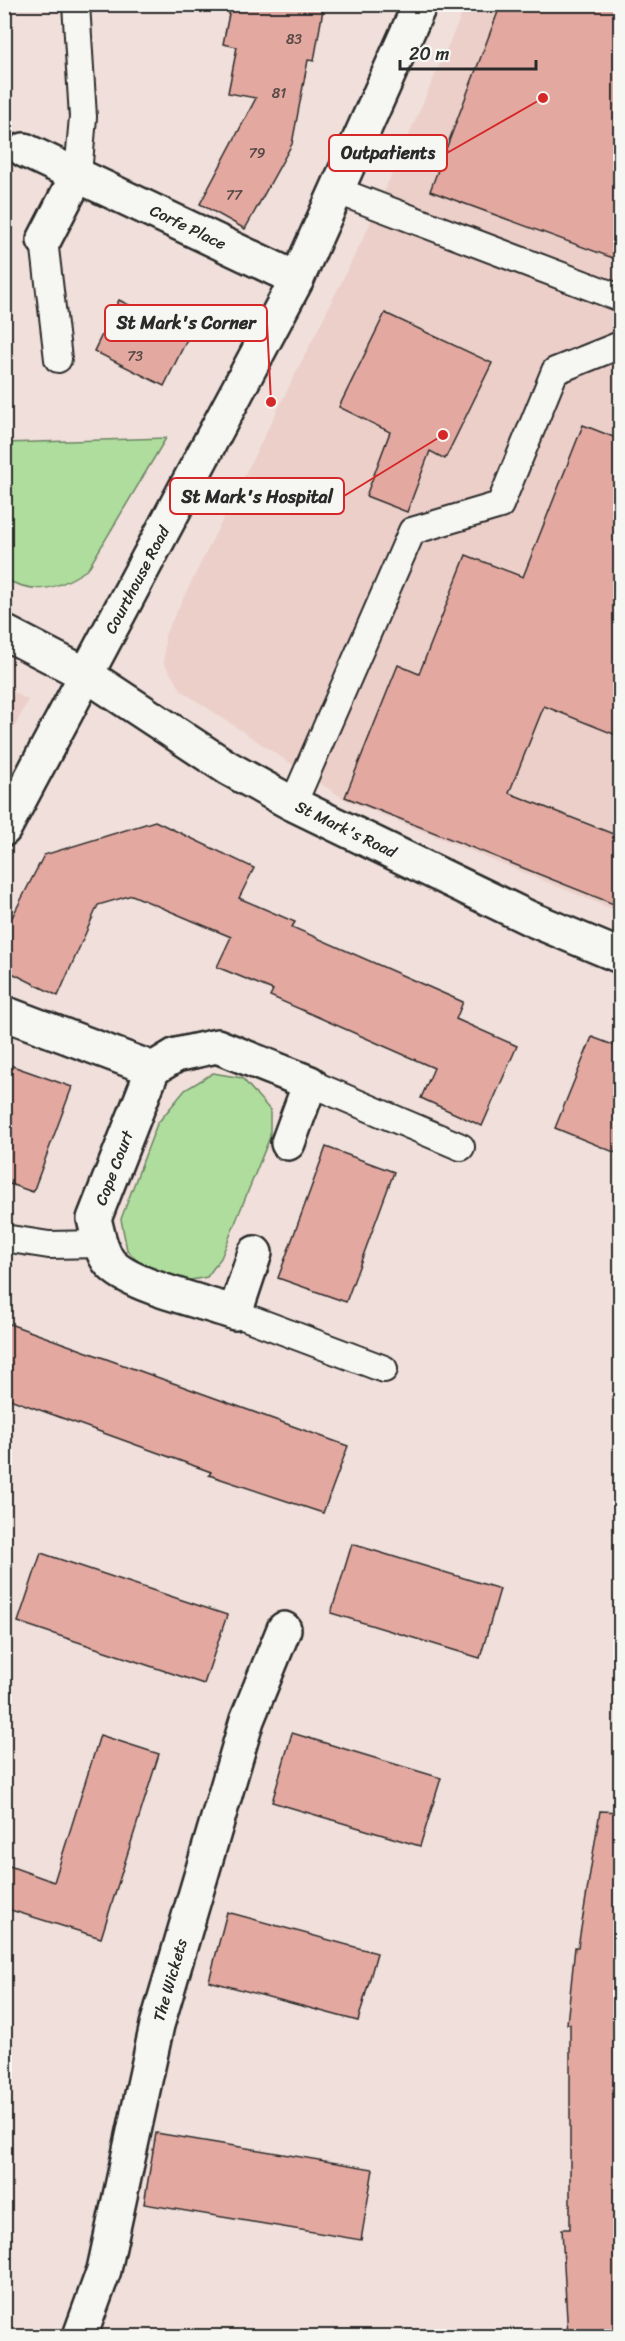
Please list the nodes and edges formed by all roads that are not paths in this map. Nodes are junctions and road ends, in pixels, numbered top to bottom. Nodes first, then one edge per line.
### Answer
1 (76, 4) edge
2 (420, 4) edge
3 (14, 150) edge
4 (78, 174) junction
5 (338, 191) junction
6 (44, 240) joint
7 (297, 279) junction
8 (621, 298) edge
9 (621, 345) edge
10 (58, 359) dead end
11 (4, 632) edge
12 (87, 675) junction
13 (293, 804) junction
14 (4, 829) edge
15 (621, 956) edge
16 (4, 1012) edge
17 (153, 1069) junction
18 (310, 1083) junction
19 (288, 1143) dead end
20 (461, 1147) dead end
21 (4, 1238) edge
22 (101, 1244) junction
23 (255, 1253) dead end
24 (235, 1313) junction
25 (384, 1370) dead end
26 (284, 1629) dead end
27 (80, 2337) edge

1 - 4 lane
2 - 5 street, Courthouse Road
3 - 4 street, Corfe Place
4 - 6 street
4 - 7 street, Corfe Place
5 - 7 street, Courthouse Road
5 - 8 lane
6 - 10 lane
7 - 12 street, Courthouse Road
9 - 13 lane
11 - 12 street, St Mark's Road
12 - 13 street, St Mark's Road
12 - 14 street, Courthouse Road
13 - 15 street, St Mark's Road
16 - 17 street
17 - 18 street
17 - 22 street, Cope Court
18 - 19 street
18 - 20 lane
21 - 22 lane
22 - 24 street, Cope Court
23 - 24 street
24 - 25 lane
26 - 27 street, The Wickets

